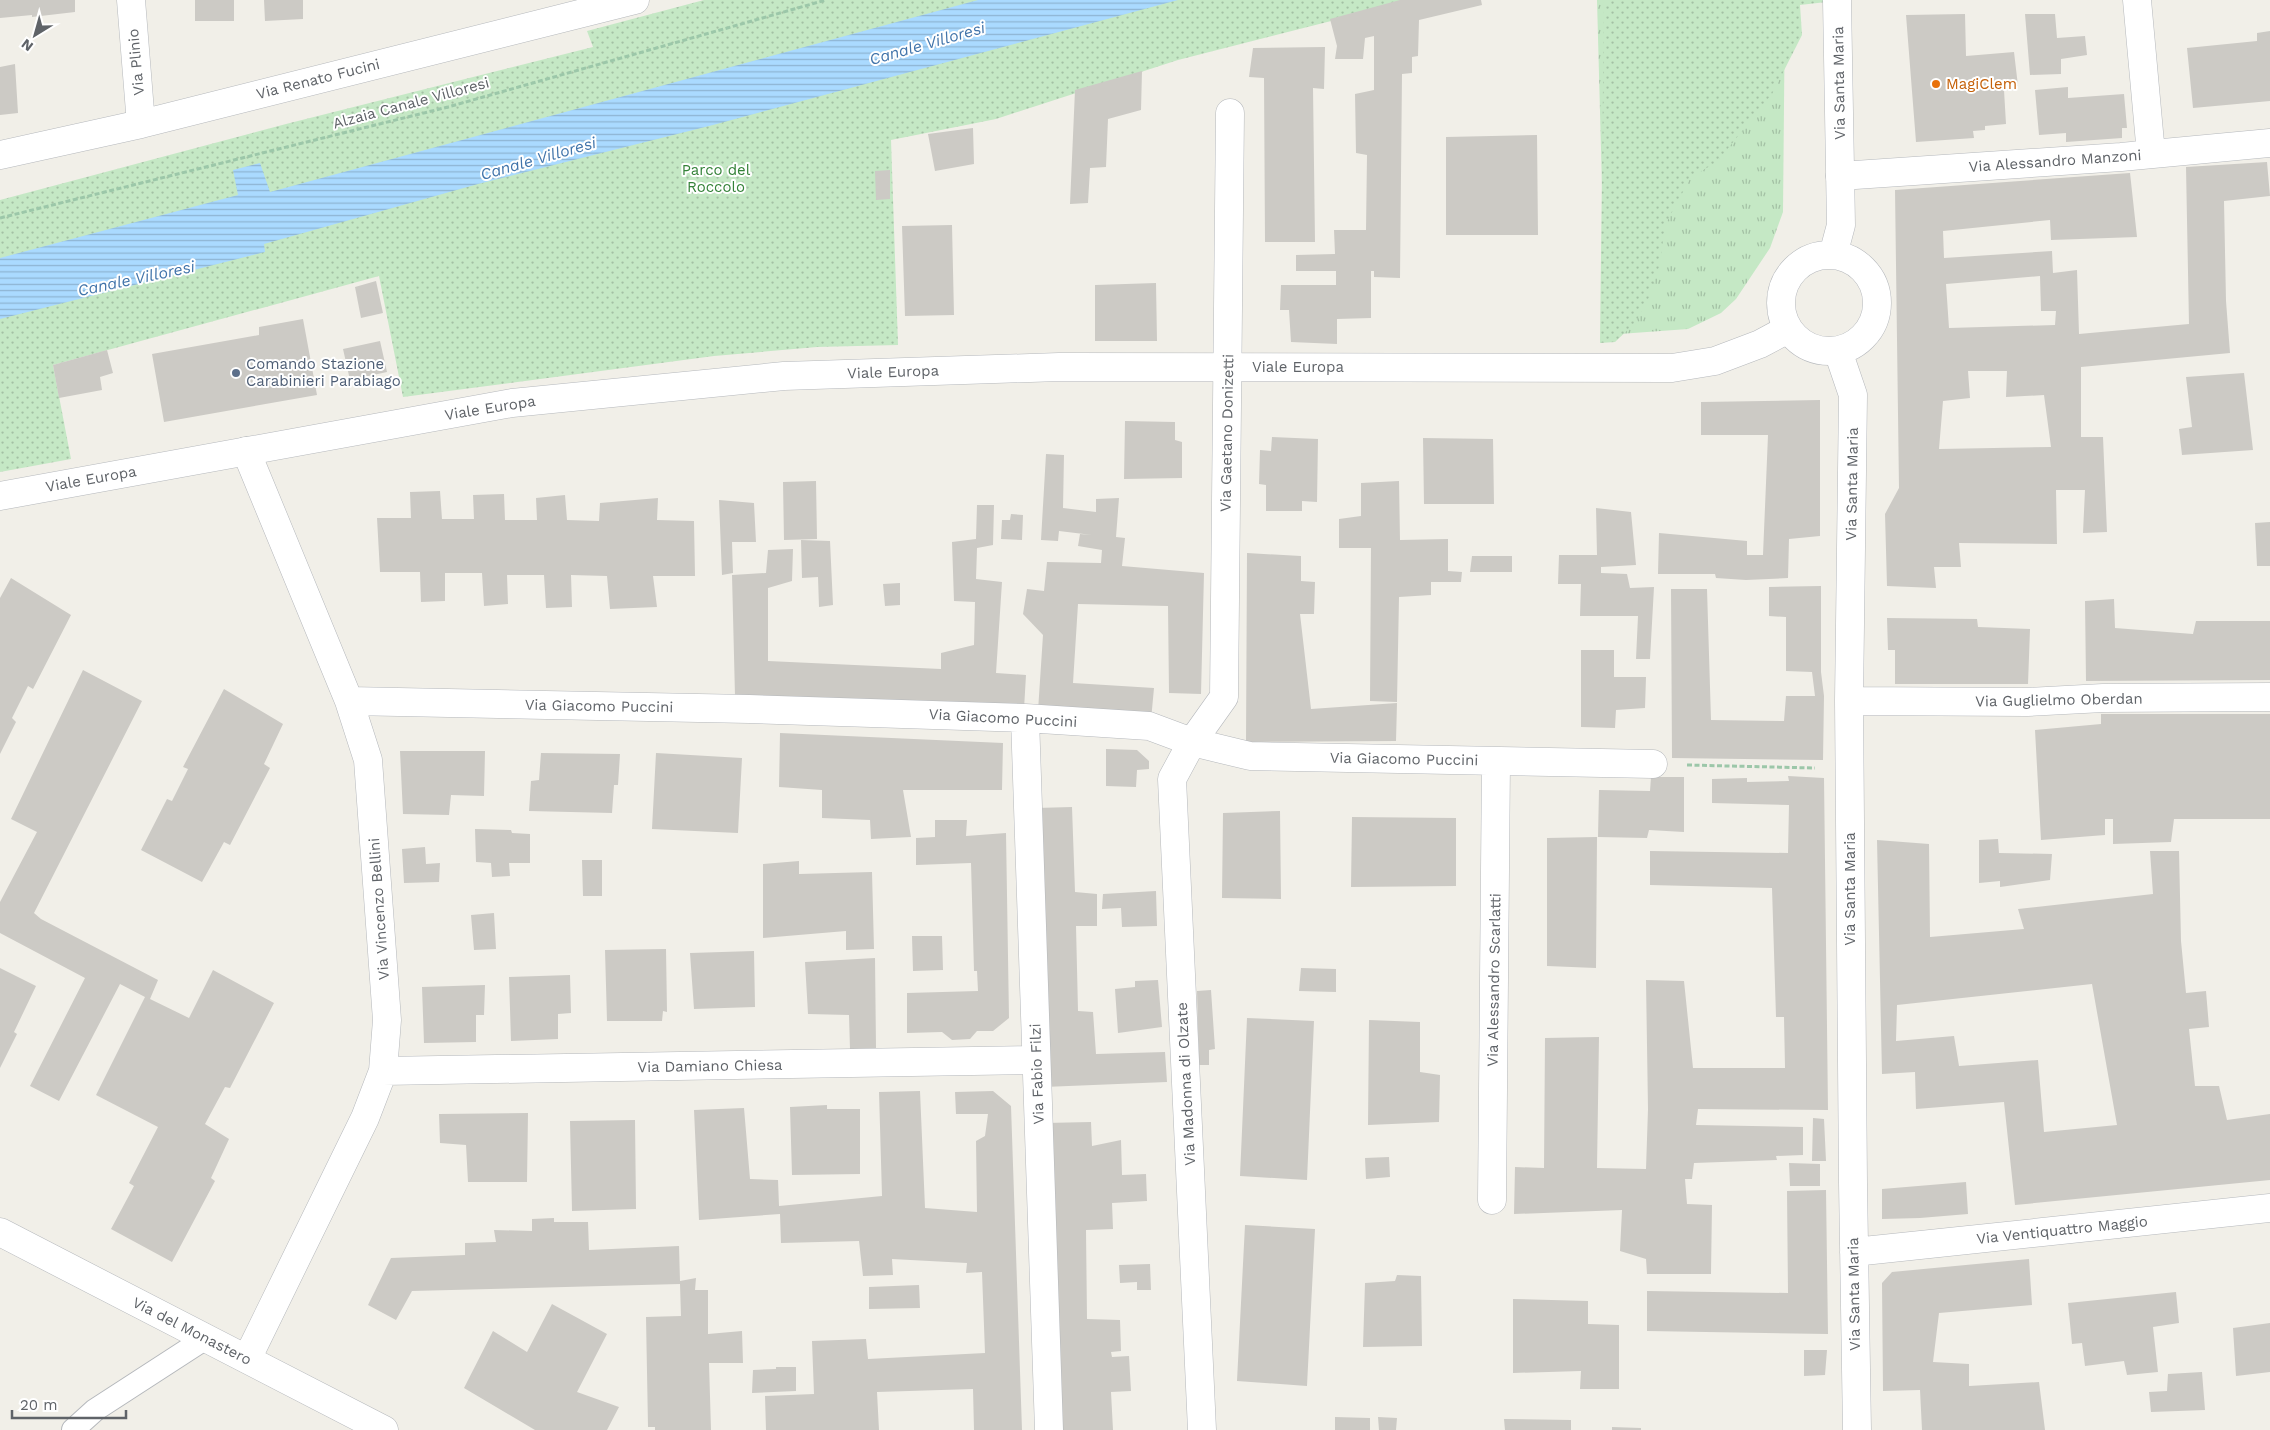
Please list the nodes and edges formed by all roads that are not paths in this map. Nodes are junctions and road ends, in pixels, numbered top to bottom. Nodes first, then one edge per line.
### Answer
1 (131, 0) edge
2 (635, 0) edge
3 (1837, 0) edge
4 (2137, 0) edge
5 (1230, 113) dead end
6 (141, 124) junction
7 (2270, 143) edge
8 (2151, 154) junction
9 (0, 155) edge
10 (1840, 176) junction
11 (1833, 255) junction
12 (1788, 329) junction
13 (1838, 351) junction
14 (1228, 367) junction
15 (246, 451) junction
16 (0, 496) edge
17 (2270, 697) edge
18 (349, 701) junction
19 (1849, 701) junction
20 (1025, 718) junction
21 (1192, 742) junction
22 (1496, 761) junction
23 (1653, 764) road end
24 (1036, 1060) junction
25 (383, 1071) junction
26 (1492, 1200) dead end
27 (2270, 1208) edge
28 (0, 1232) edge
29 (1854, 1252) junction
30 (206, 1338) junction
31 (247, 1360) junction
32 (73, 1430) edge
33 (384, 1430) edge
34 (1049, 1430) edge
35 (1202, 1430) edge
36 (1857, 1430) edge

1 - 6 street, Via Plinio
2 - 6 street, Via Renato Fucini
3 - 10 street, Via Santa Maria
4 - 8 street
5 - 14 street, Via Gaetano Donizetti
6 - 9 street, Via Renato Fucini
7 - 8 street, Via Alessandro Manzoni
8 - 10 street, Via Alessandro Manzoni
10 - 11 street, Via Santa Maria
11 - 12 street
11 - 13 street
12 - 13 street
12 - 14 street, Viale Europa
13 - 19 street, Via Santa Maria
14 - 15 street, Viale Europa
14 - 21 street, Via Gaetano Donizetti
15 - 16 street, Viale Europa
15 - 18 street, Via Vincenzo Bellini
17 - 19 street, Via Guglielmo Oberdan
18 - 20 street, Via Giacomo Puccini
18 - 25 street, Via Vincenzo Bellini
19 - 29 street, Via Santa Maria
20 - 21 street, Via Giacomo Puccini
20 - 24 street, Via Fabio Filzi
21 - 22 street, Via Giacomo Puccini
21 - 35 street, Via Madonna di Olzate
22 - 23 street, Via Giacomo Puccini
22 - 26 street, Via Alessandro Scarlatti
24 - 25 street, Via Damiano Chiesa
24 - 34 street, Via Fabio Filzi
25 - 31 street, Via Vincenzo Bellini
27 - 29 street, Via Ventiquattro Maggio
28 - 30 street, Via del Monastero
29 - 36 street, Via Santa Maria
30 - 31 street, Via del Monastero
30 - 32 lane
31 - 33 street, Via del Monastero

